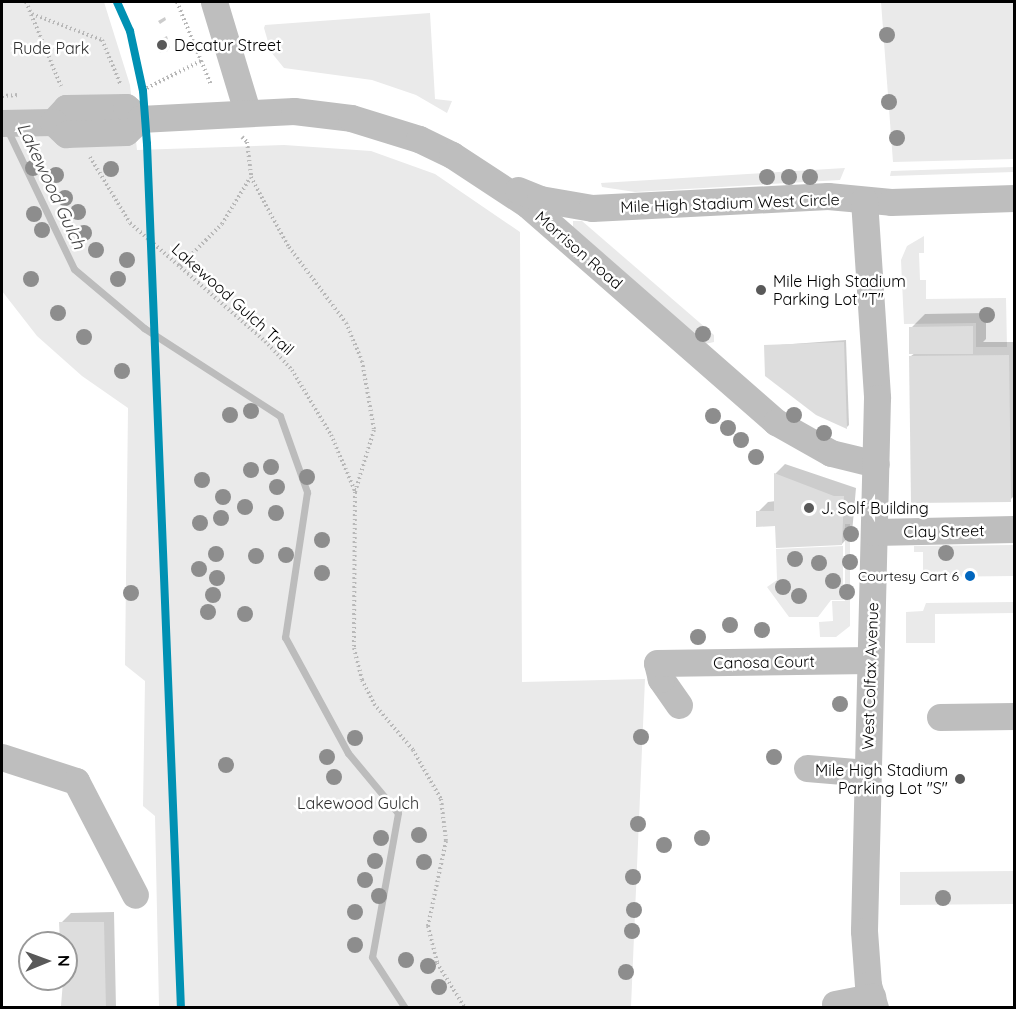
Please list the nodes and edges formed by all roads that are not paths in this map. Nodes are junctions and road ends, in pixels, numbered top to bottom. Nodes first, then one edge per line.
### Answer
1 (214, 2) edge
2 (235, 112) junction
3 (53, 122) junction
4 (2, 123) edge
5 (130, 126) junction
6 (487, 176) junction
7 (1014, 198) edge
8 (864, 200) junction
9 (876, 464) junction
10 (1014, 529) edge
11 (874, 532) junction
12 (870, 660) junction
13 (679, 705) dead end
14 (1014, 716) edge
15 (940, 717) dead end
16 (2, 757) edge
17 (807, 768) dead end
18 (867, 773) junction
19 (135, 895) dead end
20 (873, 1002) edge
21 (835, 1004) dead end

1 - 2 street
2 - 5 street
2 - 6 street, Morrison Road
3 - 4 street
3 - 5 street
3 - 5 street
6 - 8 street, Mile High Stadium West Circle
6 - 9 street, Morrison Road
7 - 8 street, Mile High Stadium West Circle
8 - 9 street, West Colfax Avenue
9 - 11 street, West Colfax Avenue
10 - 11 street, Clay Street
11 - 12 street, West Colfax Avenue
12 - 13 street, Canosa Court
12 - 18 street, West Colfax Avenue
14 - 15 street
16 - 19 street
17 - 18 street
18 - 20 street, West Colfax Avenue
20 - 21 street

